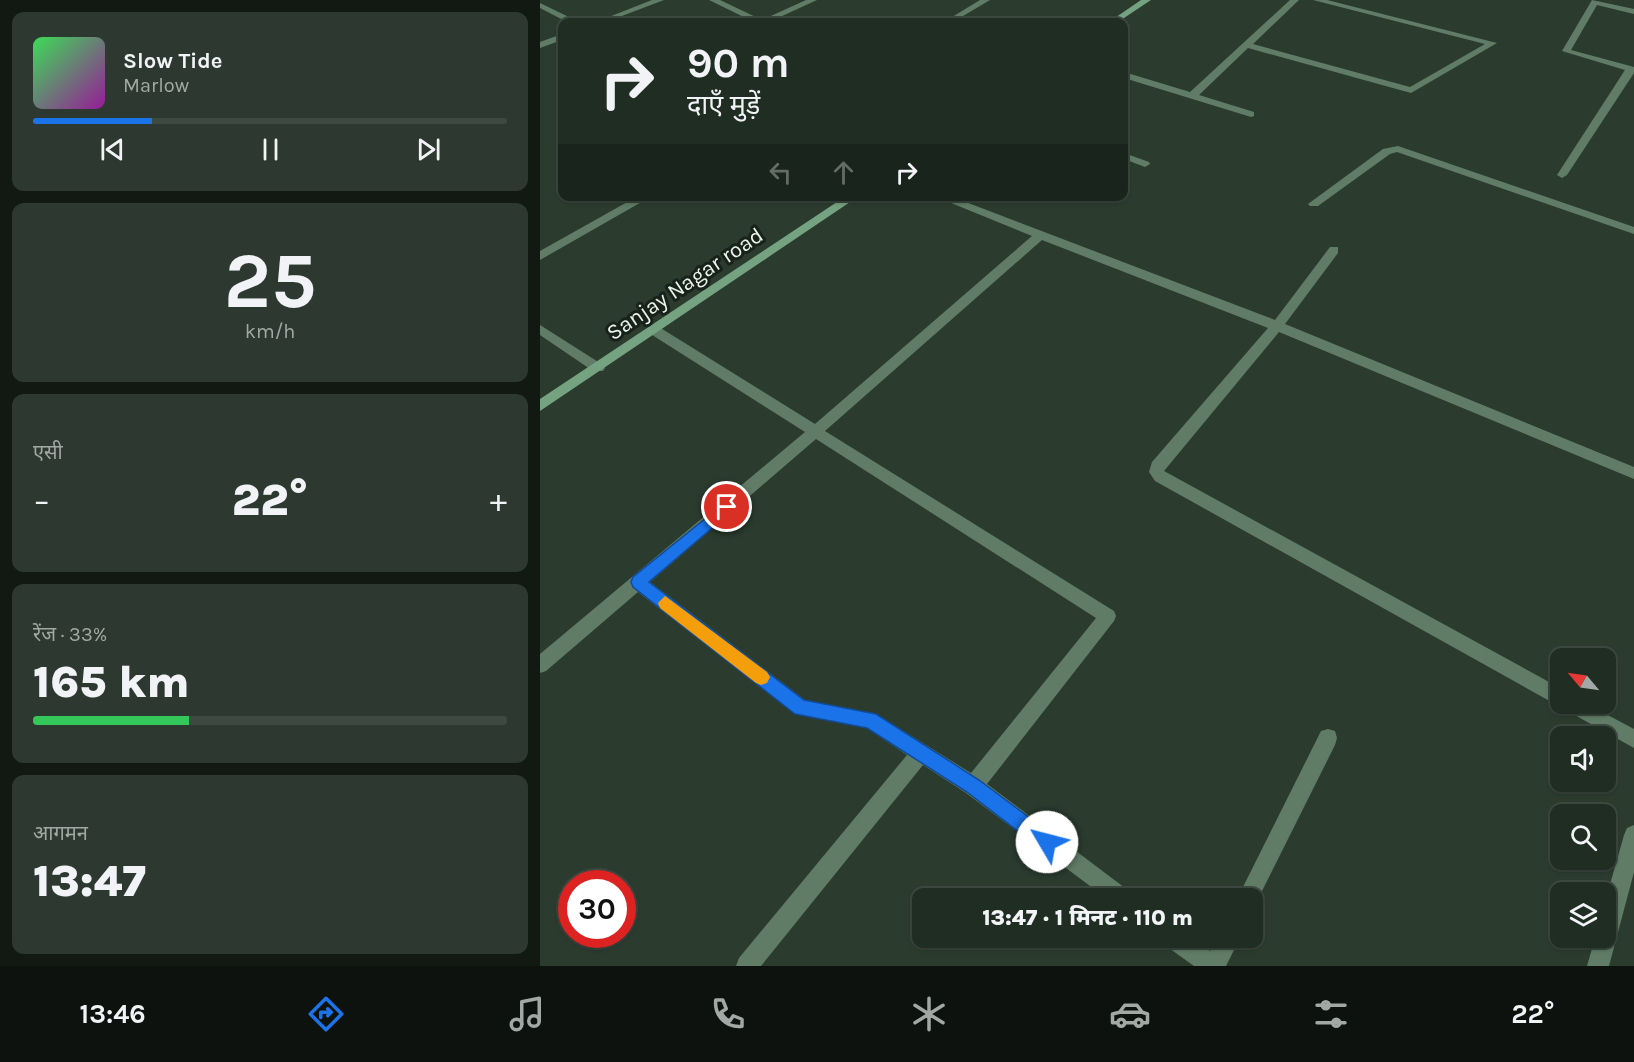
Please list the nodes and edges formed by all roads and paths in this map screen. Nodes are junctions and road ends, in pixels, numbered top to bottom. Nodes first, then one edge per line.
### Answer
1 (660, 0) edge
2 (713, 0) edge
3 (813, 0) edge
4 (986, 0) edge
5 (1147, 0) edge
6 (1295, 0) edge
7 (1317, 0) edge
8 (1595, 1) edge
9 (540, 4) edge
10 (1634, 12) edge
11 (565, 18) edge
12 (611, 18) edge
13 (752, 18) edge
14 (770, 18) edge
15 (955, 18) edge
16 (1119, 18) edge
17 (558, 38) edge
18 (540, 45) edge
19 (1247, 45) junction
20 (1633, 69) edge
21 (1128, 76) edge
22 (1192, 96) junction
23 (1251, 114) dead end
24 (1128, 158) edge
25 (1145, 164) dead end
26 (1562, 175) dead end
27 (627, 201) edge
28 (638, 201) edge
29 (847, 201) edge
30 (952, 201) edge
31 (633, 204) junction
32 (1314, 204) dead end
33 (1634, 231) edge
34 (1040, 236) junction
35 (1334, 250) dead end
36 (540, 256) edge
37 (1277, 326) junction
38 (540, 329) edge
39 (654, 330) junction
40 (598, 368) junction
41 (540, 406) edge
42 (816, 431) junction
43 (1634, 473) edge
44 (638, 582) junction
45 (540, 665) edge
46 (1550, 692) edge
47 (1588, 714) edge
48 (1328, 738) dead end
49 (1634, 739) edge
50 (921, 753) junction
51 (973, 786) junction
52 (1634, 835) edge
53 (1109, 888) edge
54 (1253, 888) edge
55 (1188, 948) edge
56 (1223, 948) edge
57 (747, 966) edge
58 (1213, 966) edge
59 (1598, 966) edge

1 - 12 street
2 - 13 street
3 - 14 street
4 - 15 street
5 - 16 street
6 - 19 street
7 - 19 street
8 - 10 street
8 - 20 street
9 - 11 street
17 - 18 street
19 - 22 street
20 - 26 street
21 - 22 street
22 - 23 street
24 - 25 street
27 - 31 street
28 - 31 street
29 - 39 street, Sanjay Nagar road
30 - 34 street
31 - 36 street
32 - 33 street
34 - 37 street
34 - 42 street
35 - 37 street
37 - 43 street
37 - 46 street
38 - 40 street
39 - 40 street, Sanjay Nagar road
39 - 42 street
40 - 41 street, Sanjay Nagar road
42 - 44 street
42 - 51 street
44 - 45 street
44 - 50 street
47 - 49 street
48 - 54 street
50 - 51 street
50 - 57 street
51 - 53 street
52 - 59 street
55 - 58 street
56 - 58 street

